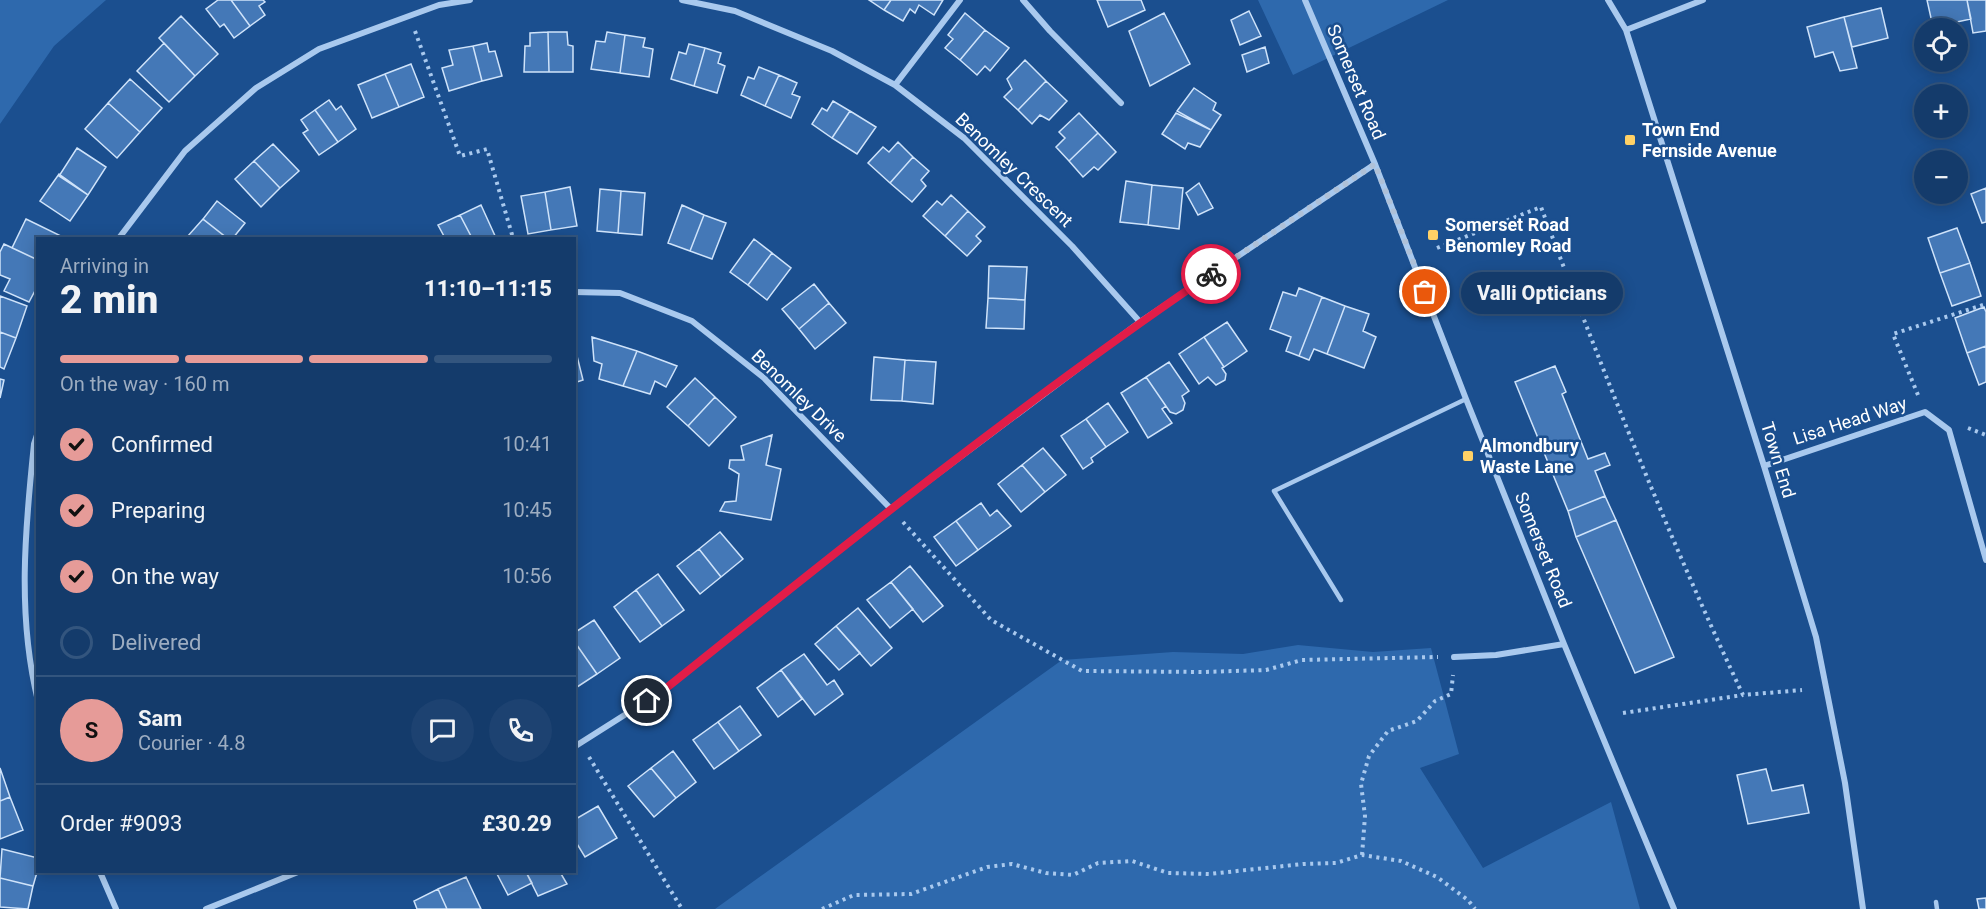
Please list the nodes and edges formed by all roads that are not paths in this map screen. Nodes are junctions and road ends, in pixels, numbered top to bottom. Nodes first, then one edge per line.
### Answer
1 (470, 0) edge
2 (682, 0) edge
3 (960, 0) edge
4 (1023, 0) edge
5 (1305, 0) edge
6 (1608, 0) edge
7 (1703, 0) edge
8 (1626, 30) junction
9 (895, 85) junction
10 (1121, 103) dead end
11 (1375, 164) junction
12 (120, 237) edge
13 (576, 292) edge
14 (1140, 322) junction
15 (1466, 399) junction
16 (36, 438) edge
17 (1764, 466) junction
18 (891, 508) junction
19 (1986, 560) edge
20 (1341, 600) dead end
21 (1564, 644) junction
22 (1454, 657) road end
23 (36, 692) edge
24 (578, 745) edge
25 (100, 873) edge
26 (296, 873) edge
27 (1936, 902) dead end
28 (116, 909) edge
29 (206, 909) edge
30 (1674, 909) edge
31 (1863, 909) edge
32 (1937, 909) edge

1 - 12 street
2 - 9 street, Benomley Crescent
3 - 9 street
4 - 10 street
5 - 11 street, Somerset Road
6 - 8 street, Town End
7 - 8 street
8 - 17 street, Town End
9 - 14 street, Benomley Crescent
11 - 14 street
11 - 15 street, Somerset Road
13 - 18 street, Benomley Drive
14 - 18 street
15 - 20 lane
15 - 21 street, Somerset Road
16 - 23 street
17 - 19 street, Lisa Head Way
17 - 31 street, Town End
18 - 24 street
21 - 22 street
21 - 30 street, Somerset Road
25 - 28 street
26 - 29 street
27 - 32 lane

